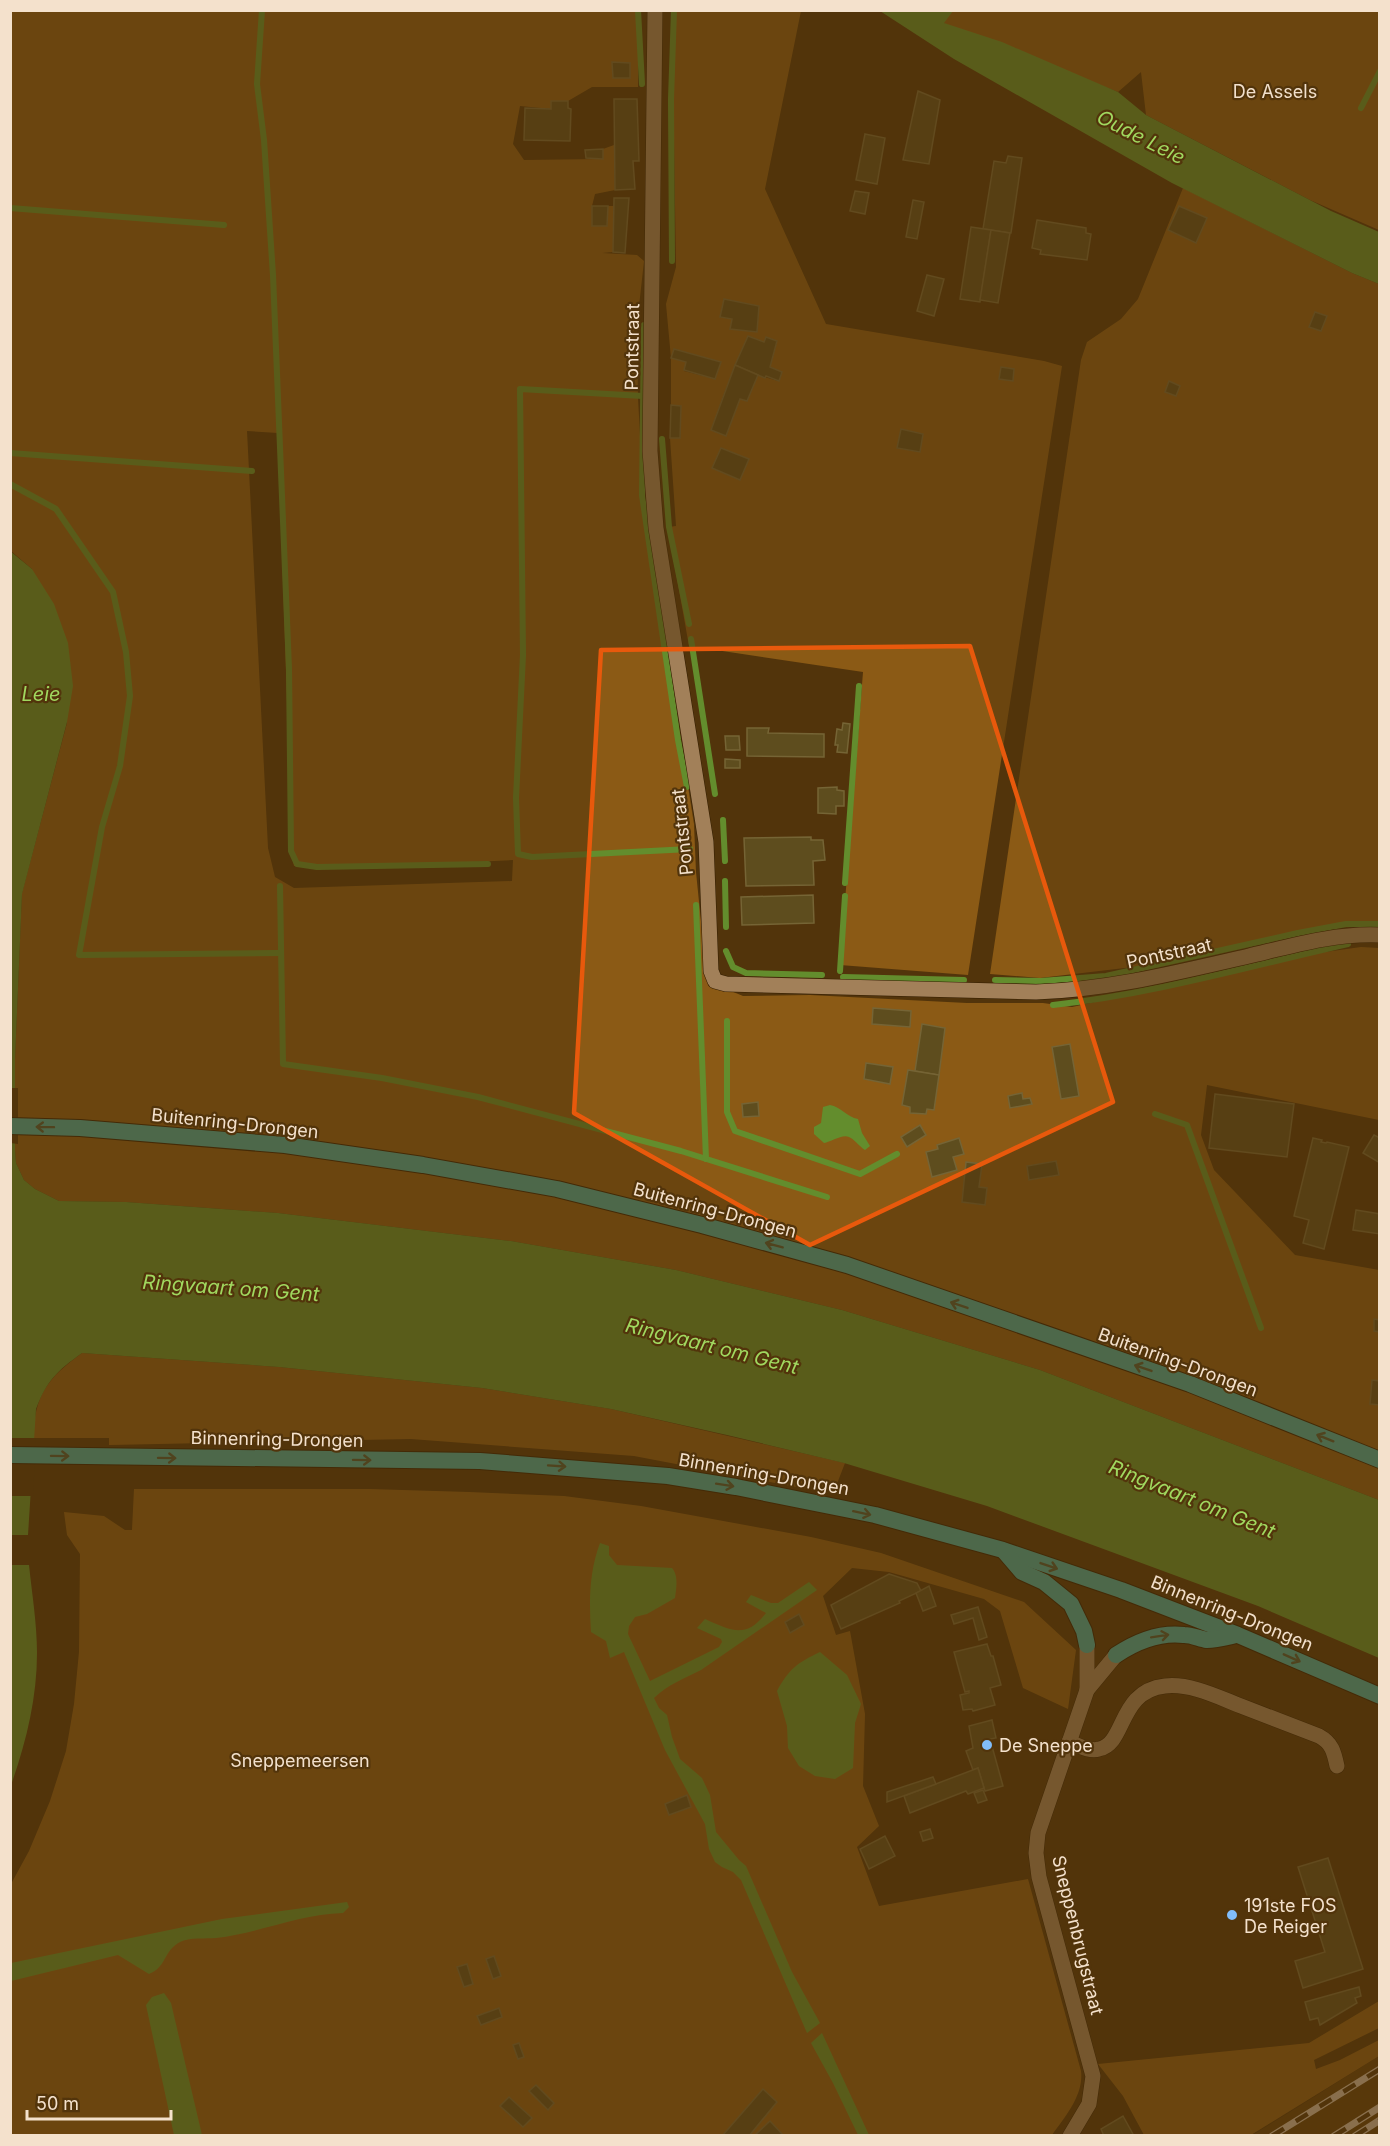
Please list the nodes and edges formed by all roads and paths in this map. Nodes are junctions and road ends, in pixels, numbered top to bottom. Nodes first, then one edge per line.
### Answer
1 (655, 10) edge
2 (1380, 935) edge
3 (10, 1126) edge
4 (10, 1455) edge
5 (1380, 1460) edge
6 (1003, 1550) junction
7 (1238, 1635) junction
8 (1087, 1646) joint
9 (1116, 1655) joint
10 (1087, 1690) junction
11 (1380, 1696) edge
12 (1068, 1742) junction
13 (1337, 1766) dead end
14 (1070, 2136) edge

1 - 2 street, Pontstraat
5 -> 3 highway, Buitenring-Drongen
4 -> 6 highway, Binnenring-Drongen
6 -> 7 highway, Binnenring-Drongen
6 - 8 highway
9 -> 7 highway
7 -> 11 highway, Binnenring-Drongen
8 - 10 street
9 - 10 street, Sneppenbrugstraat
10 - 12 street, Sneppenbrugstraat
12 - 13 street
12 - 14 street, Sneppenbrugstraat

